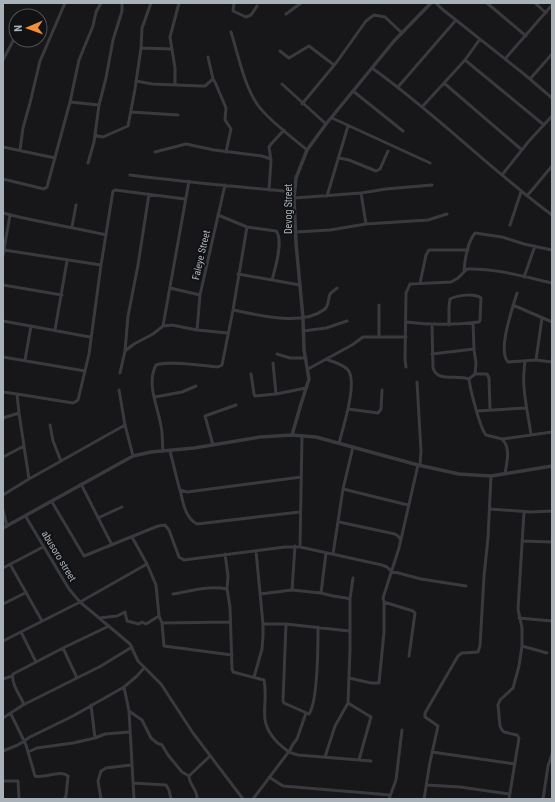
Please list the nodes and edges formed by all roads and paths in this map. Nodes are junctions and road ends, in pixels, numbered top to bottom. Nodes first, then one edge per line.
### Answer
1 (65, 3) edge
2 (101, 3) edge
3 (122, 3) edge
4 (151, 3) edge
5 (179, 3) edge
6 (234, 3) edge
7 (301, 3) edge
8 (431, 3) edge
9 (436, 3) edge
10 (486, 3) edge
11 (535, 3) edge
12 (257, 6) dead end
13 (551, 8) edge
14 (546, 12) junction
15 (286, 14) dead end
16 (456, 20) junction
17 (231, 32) dead end
18 (402, 33) junction
19 (526, 36) junction
20 (480, 39) junction
21 (9, 48) edge
22 (141, 48) junction
23 (172, 49) junction
24 (280, 50) dead end
25 (552, 54) edge
26 (208, 57) dead end
27 (505, 59) junction
28 (3, 60) edge
29 (465, 60) junction
30 (334, 65) junction
31 (372, 68) junction
32 (212, 79) junction
33 (530, 79) junction
34 (136, 81) junction
35 (444, 83) junction
36 (175, 84) junction
37 (282, 84) dead end
38 (398, 87) junction
39 (353, 91) junction
40 (552, 98) edge
41 (70, 102) junction
42 (302, 104) junction
43 (99, 105) junction
44 (422, 107) junction
45 (131, 112) junction
46 (178, 115) dead end
47 (552, 116) edge
48 (332, 118) junction
49 (326, 124) junction
50 (544, 125) junction
51 (348, 126) junction
52 (284, 130) junction
53 (403, 131) dead end
54 (95, 133) junction
55 (3, 147) edge
56 (20, 150) junction
57 (307, 150) junction
58 (522, 150) junction
59 (388, 151) dead end
60 (155, 152) dead end
61 (226, 152) junction
62 (55, 158) junction
63 (339, 158) junction
64 (271, 159) junction
65 (88, 163) dead end
66 (430, 163) dead end
67 (552, 166) edge
68 (130, 175) dead end
69 (502, 175) junction
70 (3, 179) edge
71 (189, 181) junction
72 (225, 185) junction
73 (432, 186) dead end
74 (269, 190) junction
75 (294, 192) junction
76 (521, 192) junction
77 (361, 193) junction
78 (149, 194) junction
79 (327, 196) junction
80 (527, 196) junction
81 (294, 198) junction
82 (185, 199) junction
83 (76, 205) dead end
84 (3, 213) edge
85 (447, 214) dead end
86 (10, 215) junction
87 (218, 215) junction
88 (552, 215) edge
89 (366, 224) junction
90 (510, 225) dead end
91 (72, 226) junction
92 (247, 227) junction
93 (296, 232) junction
94 (106, 234) junction
95 (535, 246) junction
96 (4, 250) edge
97 (468, 250) junction
98 (552, 250) edge
99 (3, 255) edge
100 (67, 261) junction
101 (101, 265) junction
102 (464, 271) junction
103 (238, 274) junction
104 (524, 277) junction
105 (272, 280) junction
106 (420, 283) junction
107 (552, 283) edge
108 (3, 285) edge
109 (300, 285) junction
110 (170, 288) junction
111 (337, 288) dead end
112 (517, 293) dead end
113 (62, 295) junction
114 (200, 296) junction
115 (379, 305) dead end
116 (513, 305) junction
117 (233, 310) junction
118 (303, 318) junction
119 (542, 318) junction
120 (3, 321) edge
121 (347, 321) dead end
122 (406, 322) junction
123 (552, 322) edge
124 (473, 323) junction
125 (432, 325) junction
126 (449, 325) junction
127 (31, 326) junction
128 (163, 326) junction
129 (55, 330) junction
130 (198, 330) junction
131 (303, 331) junction
132 (228, 333) junction
133 (406, 336) junction
134 (90, 337) junction
135 (379, 337) junction
136 (474, 349) junction
137 (125, 351) junction
138 (277, 354) dead end
139 (432, 354) junction
140 (3, 357) edge
141 (306, 358) junction
142 (326, 359) junction
143 (25, 360) junction
144 (536, 360) junction
145 (525, 361) junction
146 (552, 362) edge
147 (273, 363) dead end
148 (406, 367) dead end
149 (308, 369) junction
150 (85, 371) junction
151 (120, 373) dead end
152 (251, 374) dead end
153 (475, 374) junction
154 (468, 379) junction
155 (417, 382) dead end
156 (196, 386) dead end
157 (306, 388) junction
158 (119, 390) dead end
159 (382, 390) dead end
160 (3, 392) edge
161 (17, 394) junction
162 (276, 394) junction
163 (155, 397) junction
164 (236, 405) dead end
165 (348, 408) junction
166 (526, 408) junction
167 (490, 410) junction
168 (477, 411) junction
169 (19, 413) junction
170 (3, 418) edge
171 (50, 425) dead end
172 (125, 425) junction
173 (552, 432) edge
174 (292, 435) junction
175 (531, 435) junction
176 (302, 436) junction
177 (502, 439) junction
178 (339, 443) junction
179 (213, 445) junction
180 (24, 446) junction
181 (353, 447) junction
182 (162, 451) junction
183 (170, 451) junction
184 (134, 456) junction
185 (3, 457) edge
186 (61, 461) junction
187 (419, 465) junction
188 (552, 466) edge
189 (505, 474) junction
190 (491, 476) junction
191 (301, 477) junction
192 (29, 479) junction
193 (81, 484) junction
194 (343, 489) junction
195 (180, 490) junction
196 (3, 495) edge
197 (52, 502) junction
198 (408, 504) junction
199 (122, 507) dead end
200 (490, 509) junction
201 (3, 510) edge
202 (552, 511) edge
203 (300, 512) junction
204 (524, 512) junction
205 (26, 517) junction
206 (98, 518) junction
207 (339, 522) junction
208 (7, 526) junction
209 (3, 528) edge
210 (132, 537) junction
211 (522, 540) junction
212 (401, 541) junction
213 (552, 542) edge
214 (112, 545) junction
215 (295, 546) junction
216 (43, 547) junction
217 (300, 547) junction
218 (256, 551) junction
219 (326, 553) junction
220 (225, 554) junction
221 (333, 554) junction
222 (10, 564) junction
223 (147, 564) junction
224 (3, 568) edge
225 (391, 571) junction
226 (353, 578) dead end
227 (466, 586) dead end
228 (227, 589) junction
229 (292, 590) junction
230 (26, 593) junction
231 (321, 593) junction
232 (173, 594) dead end
233 (260, 594) junction
234 (350, 599) junction
235 (80, 602) junction
236 (384, 602) junction
237 (3, 604) edge
238 (159, 616) junction
239 (99, 618) junction
240 (520, 618) junction
241 (42, 621) junction
242 (552, 621) edge
243 (230, 622) junction
244 (162, 623) junction
245 (263, 624) junction
246 (286, 624) junction
247 (109, 626) junction
248 (318, 627) junction
249 (349, 631) junction
250 (21, 632) junction
251 (3, 641) edge
252 (522, 646) junction
253 (132, 647) junction
254 (63, 648) junction
255 (547, 653) dead end
256 (232, 655) junction
257 (409, 656) dead end
258 (36, 662) junction
259 (144, 668) junction
260 (12, 676) junction
261 (254, 677) junction
262 (77, 678) junction
263 (349, 678) junction
264 (3, 679) edge
265 (124, 687) junction
266 (348, 704) junction
267 (23, 705) junction
268 (91, 705) junction
269 (129, 711) junction
270 (306, 713) junction
271 (11, 714) junction
272 (3, 718) edge
273 (402, 730) dead end
274 (130, 732) junction
275 (96, 738) junction
276 (24, 742) junction
277 (3, 751) edge
278 (28, 752) junction
279 (432, 752) junction
280 (288, 753) junction
281 (552, 754) edge
282 (210, 756) junction
283 (325, 757) junction
284 (359, 760) junction
285 (371, 761) dead end
286 (515, 764) junction
287 (131, 765) junction
288 (189, 776) junction
289 (269, 777) junction
290 (3, 781) edge
291 (133, 783) junction
292 (427, 785) junction
293 (509, 794) junction
294 (389, 797) edge
295 (19, 799) edge
296 (64, 799) edge
297 (101, 799) edge
298 (134, 799) edge
299 (171, 799) edge
300 (197, 799) edge
301 (243, 799) edge
302 (254, 799) edge
303 (424, 799) edge
304 (509, 799) edge
305 (543, 799) edge

1 - 56 street
2 - 41 street
3 - 43 street
4 - 22 street
5 - 23 street
6 - 12 street
7 - 15 street
8 - 18 street, Devog Street
9 - 16 street
10 - 19 street
11 - 14 street
13 - 14 street
14 - 19 street
16 - 20 street
16 - 38 street
17 - 52 street
18 - 30 street
18 - 31 street, Devog Street
19 - 27 street
20 - 27 street
20 - 29 street
21 - 28 street
22 - 23 street
22 - 34 street
23 - 36 street
24 - 30 street
25 - 33 street
26 - 32 street
27 - 33 street
29 - 35 street
29 - 50 street
30 - 42 street
31 - 38 street
31 - 39 street, Devog Street
32 - 36 street
32 - 61 street
33 - 40 street
34 - 36 street
34 - 45 street
35 - 44 street
35 - 58 street
37 - 42 street
38 - 44 street
39 - 48 street, Devog Street
39 - 53 street
41 - 43 street
41 - 62 street
42 - 49 street
43 - 54 street
44 - 69 street
45 - 46 street
45 - 54 street
47 - 50 street
48 - 49 street, Devog Street
48 - 51 street
49 - 57 street, Devog Street
50 - 58 street
51 - 63 street
51 - 66 street
52 - 57 street
52 - 64 street
54 - 65 street
55 - 56 street
56 - 62 street
57 - 75 street, Devog Street
58 - 69 street
59 - 63 street
60 - 61 street
61 - 64 street
62 - 70 street
63 - 79 street
64 - 74 street
67 - 80 street
68 - 71 street
69 - 76 street
71 - 72 street
71 - 82 street
72 - 74 street
72 - 87 street, Faleye Street
73 - 77 street
74 - 75 street
75 - 81 street, Devog Street
76 - 80 street
76 - 90 street
77 - 79 street
77 - 89 street
78 - 82 street
78 - 94 street
78 - 137 street
79 - 81 street
80 - 88 street
81 - 93 street, Devog Street
82 - 110 street
83 - 91 street
84 - 86 street
85 - 89 street
86 - 91 street
86 - 96 street
87 - 92 street
87 - 114 street, Faleye Street
89 - 93 street
91 - 94 street
92 - 103 street
92 - 105 street
93 - 109 street, Devog Street
94 - 101 street
95 - 97 street
95 - 98 street
95 - 104 street
96 - 99 street
96 - 100 street
97 - 102 street
97 - 106 street
100 - 101 street
100 - 113 street
101 - 134 street
102 - 104 street
102 - 106 street
103 - 105 street
103 - 117 street
104 - 107 street
105 - 109 street
106 - 122 street
108 - 113 street
109 - 118 street, Devog Street
110 - 114 street
110 - 128 street
111 - 118 street
112 - 116 street
113 - 129 street
114 - 130 street, Faleye Street
115 - 135 street
116 - 119 street
116 - 145 street
117 - 118 street
117 - 132 street
118 - 131 street, Devog Street
119 - 123 street
119 - 144 street
120 - 127 street
121 - 131 street
122 - 125 street
122 - 133 street
124 - 126 street
124 - 126 street
124 - 136 street
125 - 126 street
125 - 139 street
127 - 129 street
127 - 143 street
128 - 130 street
128 - 137 street
129 - 134 street
130 - 132 street
131 - 141 street, Devog Street
132 - 163 street
133 - 135 street
133 - 148 street
134 - 150 street
135 - 142 street
136 - 139 street
136 - 153 street
137 - 151 street
138 - 141 street
139 - 154 street
140 - 143 street
141 - 149 street, Devog Street
142 - 149 street
142 - 165 street
143 - 150 street
144 - 145 street
144 - 146 street
145 - 166 street
147 - 162 street
149 - 157 street, Devog Street
150 - 161 street
152 - 162 street
153 - 154 street
153 - 167 street
154 - 168 street
155 - 187 street
156 - 163 street
157 - 162 street
157 - 174 street, Devog Street
158 - 172 street
159 - 165 street
160 - 161 street
161 - 169 street
163 - 182 street
164 - 179 street
165 - 178 street
166 - 167 street
166 - 175 street
167 - 168 street
168 - 177 street
169 - 170 street
169 - 180 street
171 - 186 street
172 - 184 street
172 - 186 street
173 - 175 street
174 - 176 street
174 - 179 street
175 - 177 street
176 - 178 street
176 - 191 street
177 - 189 street
178 - 181 street
179 - 183 street
180 - 185 street
180 - 192 street
181 - 187 street
181 - 194 street
182 - 183 street
182 - 184 street
183 - 195 street
184 - 193 street
186 - 192 street
187 - 190 street
187 - 198 street
188 - 189 street
189 - 190 street
190 - 200 street
191 - 195 street
191 - 203 street
192 - 196 street
193 - 197 street
193 - 206 street
194 - 198 street
194 - 207 street
195 - 203 street
197 - 205 street
197 - 214 street
198 - 212 street
199 - 206 street
200 - 204 street
200 - 279 street
201 - 208 street
202 - 204 street
203 - 217 street
204 - 211 street
205 - 208 street
205 - 216 street, abusoro street
206 - 214 street
207 - 212 street
207 - 221 street
208 - 209 street
210 - 214 street
210 - 220 street
210 - 223 street
211 - 213 street
211 - 240 street
212 - 225 street
215 - 217 street
215 - 218 street
215 - 229 street
216 - 222 street
216 - 235 street, abusoro street
217 - 219 street
218 - 220 street
218 - 233 street
219 - 221 street
219 - 231 street
220 - 228 street
221 - 225 street
222 - 224 street
222 - 230 street
223 - 235 street
223 - 238 street
225 - 227 street
225 - 236 street
226 - 234 street
228 - 232 street
228 - 243 street
229 - 231 street
229 - 233 street
230 - 237 street
230 - 241 street
231 - 234 street
233 - 245 street
234 - 249 street
235 - 239 street, abusoro street
235 - 241 street
236 - 257 street
236 - 263 street
238 - 239 street
238 - 244 street
239 - 247 street, abusoro street
240 - 242 street
240 - 252 street
241 - 250 street
243 - 244 street
243 - 256 street
244 - 256 street
245 - 246 street
245 - 261 street
246 - 248 street
246 - 270 street
247 - 253 street, abusoro street
247 - 254 street
248 - 249 street
248 - 270 street
249 - 263 street
250 - 251 street
250 - 258 street
252 - 255 street
252 - 286 street
253 - 259 street, abusoro street
253 - 262 street
254 - 258 street
254 - 262 street
256 - 261 street
258 - 260 street
259 - 265 street
259 - 282 street, abusoro street
260 - 264 street
260 - 267 street
261 - 280 street
262 - 267 street
263 - 266 street
265 - 268 street
265 - 269 street
266 - 283 street
266 - 284 street
267 - 271 street
268 - 275 street
268 - 276 street
269 - 274 street
269 - 288 street
270 - 280 street
271 - 272 street
271 - 276 street
273 - 294 street
274 - 275 street
274 - 287 street
275 - 278 street
276 - 277 street
276 - 278 street
278 - 296 street
279 - 286 street
279 - 292 street
280 - 283 street
280 - 289 street
281 - 305 street
282 - 288 street
282 - 301 street, abusoro street
283 - 284 street
284 - 285 street
286 - 293 street
287 - 291 street
287 - 297 street
288 - 300 street
289 - 294 street
289 - 302 street
290 - 295 street
291 - 298 street
291 - 299 street
292 - 293 street
292 - 303 street
293 - 304 street

